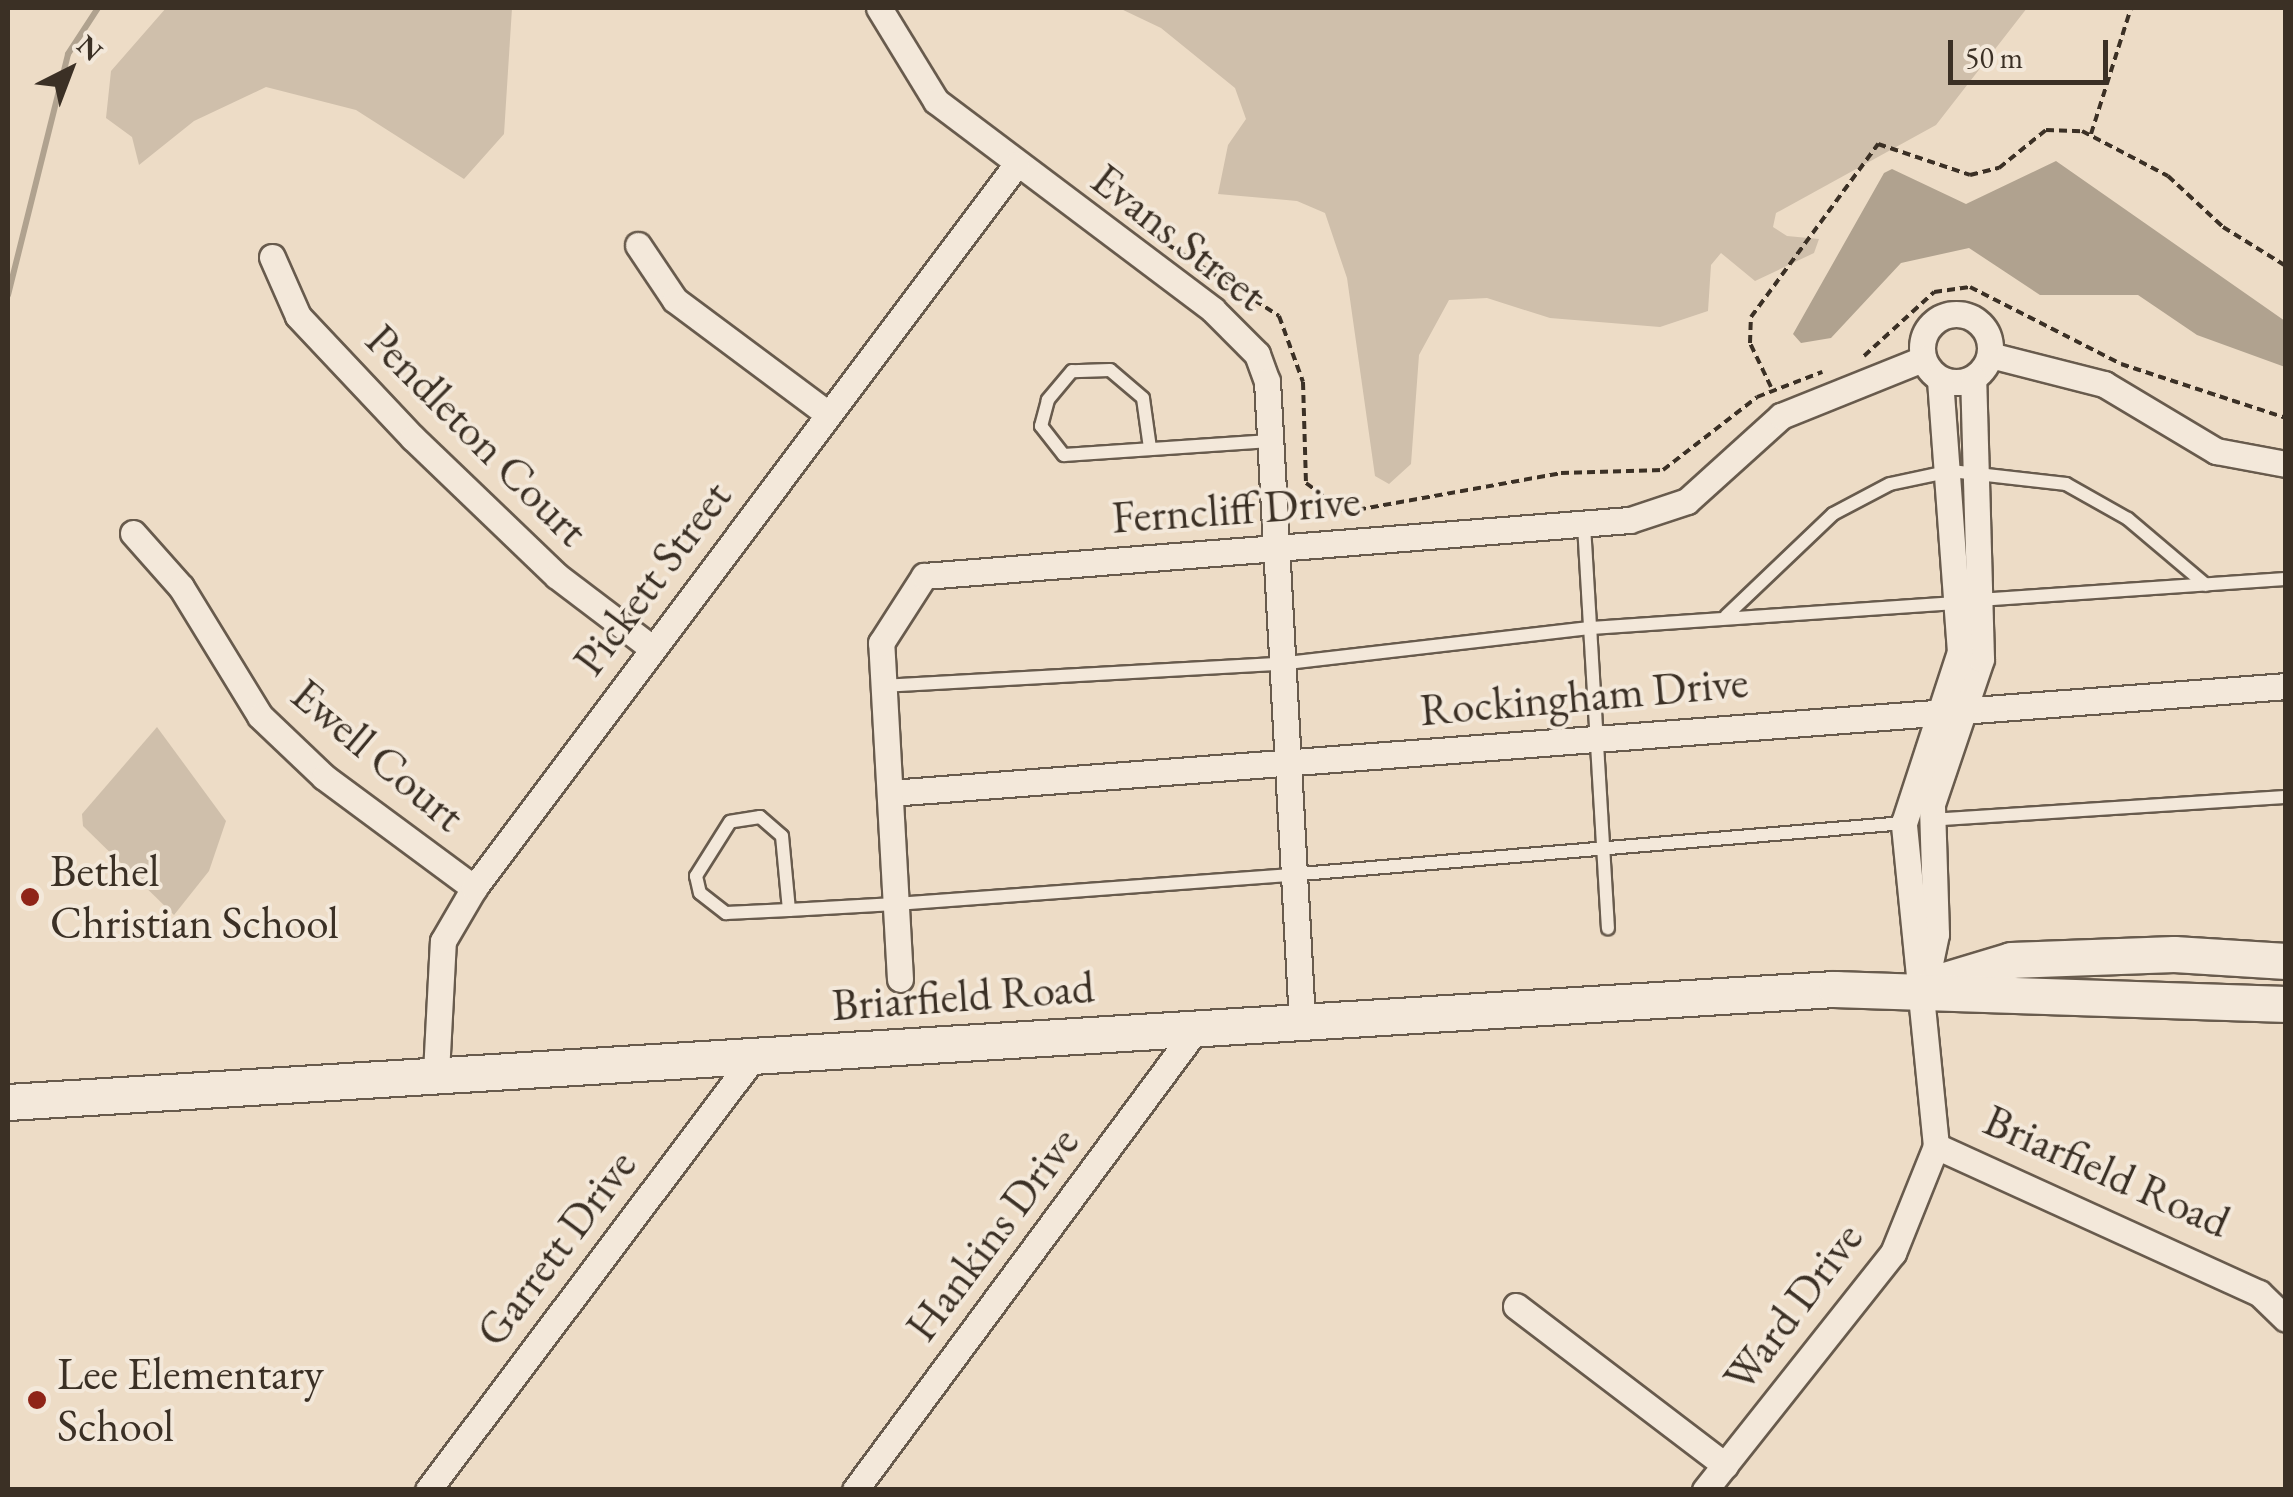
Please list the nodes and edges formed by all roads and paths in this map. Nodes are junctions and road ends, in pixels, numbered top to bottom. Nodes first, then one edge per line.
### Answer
1 (878, 8) edge
2 (2131, 8) edge
3 (2090, 134) junction
4 (1016, 165) junction
5 (638, 245) dead end
6 (1134, 252) junction
7 (272, 257) dead end
8 (2286, 266) edge
9 (1990, 355) junction
10 (1923, 358) junction
11 (1857, 360) dead end
12 (1830, 370) dead end
13 (1973, 378) junction
14 (1940, 379) junction
15 (1772, 389) junction
16 (828, 414) junction
17 (2286, 418) edge
18 (1268, 441) junction
19 (1150, 448) junction
20 (2286, 464) edge
21 (1962, 470) junction
22 (1584, 525) junction
23 (133, 533) dead end
24 (1274, 548) junction
25 (2286, 579) edge
26 (2206, 585) junction
27 (1969, 601) junction
28 (1726, 616) junction
29 (1590, 628) junction
30 (652, 648) junction
31 (1278, 664) junction
32 (883, 686) junction
33 (2286, 686) edge
34 (1966, 710) junction
35 (1940, 712) junction
36 (1596, 736) junction
37 (1284, 764) junction
38 (890, 794) junction
39 (2286, 797) edge
40 (1930, 820) junction
41 (1904, 823) junction
42 (1602, 845) junction
43 (1289, 875) junction
44 (474, 888) junction
45 (895, 904) junction
46 (789, 910) junction
47 (1608, 928) dead end
48 (2286, 962) edge
49 (900, 979) dead end
50 (1925, 986) junction
51 (2286, 1004) edge
52 (1302, 1022) junction
53 (1197, 1028) junction
54 (753, 1058) junction
55 (436, 1073) junction
56 (8, 1102) edge
57 (1936, 1146) junction
58 (1516, 1306) dead end
59 (2286, 1319) edge
60 (1725, 1464) junction
61 (428, 1490) edge
62 (855, 1490) edge
63 (1706, 1490) edge

1 - 4 street, Evans Street
2 - 3 path
3 - 8 path
3 - 15 path
4 - 6 street, Evans Street
4 - 16 street, Pickett Street
5 - 16 street
6 - 15 path
6 - 18 street, Evans Street
7 - 30 street, Pendleton Court
9 - 10 street
9 - 13 street
9 - 20 street
10 - 14 street
10 - 22 street, Ferncliff Drive
11 - 17 path
12 - 15 path
13 - 14 street
13 - 21 street
14 - 21 street
16 - 30 street, Pickett Street
18 - 19 lane
18 - 24 street, Evans Street
19 - 19 lane
21 - 26 lane
21 - 27 street
21 - 28 lane
22 - 24 street, Ferncliff Drive
22 - 29 lane
23 - 44 street, Ewell Court
24 - 31 street, Evans Street
24 - 32 street, Ferncliff Drive
25 - 26 lane
26 - 27 lane
27 - 28 lane
27 - 34 street
27 - 35 street
28 - 29 lane
29 - 31 lane
29 - 36 lane
30 - 44 street, Pickett Street
31 - 32 lane
31 - 37 street, Evans Street
32 - 38 street, Ferncliff Drive
33 - 34 street, Rockingham Drive
34 - 35 street, Rockingham Drive
34 - 40 street
35 - 36 street, Rockingham Drive
35 - 41 street
36 - 37 street, Rockingham Drive
36 - 42 lane
37 - 38 street, Rockingham Drive
37 - 43 street, Evans Street
38 - 45 street, Ferncliff Drive
39 - 40 lane
40 - 41 lane
40 - 50 street
41 - 42 lane
41 - 50 street
42 - 43 lane
42 - 47 lane
43 - 45 lane
43 - 52 street, Evans Street
44 - 55 street, Pickett Street
45 - 46 lane
45 - 49 street, Ferncliff Drive
46 - 46 lane
48 - 50 main road, Briarfield Road
50 - 51 main road, Briarfield Road
50 - 52 main road, Briarfield Road
50 - 57 street, Ward Drive
52 - 53 main road, Briarfield Road
53 - 54 main road, Briarfield Road
53 - 62 street, Hankins Drive
54 - 55 main road, Briarfield Road
54 - 61 street, Garrett Drive
55 - 56 main road, Briarfield Road
57 - 59 street, Briarfield Road
57 - 60 street, Ward Drive
58 - 60 street
60 - 63 street, Ward Drive

